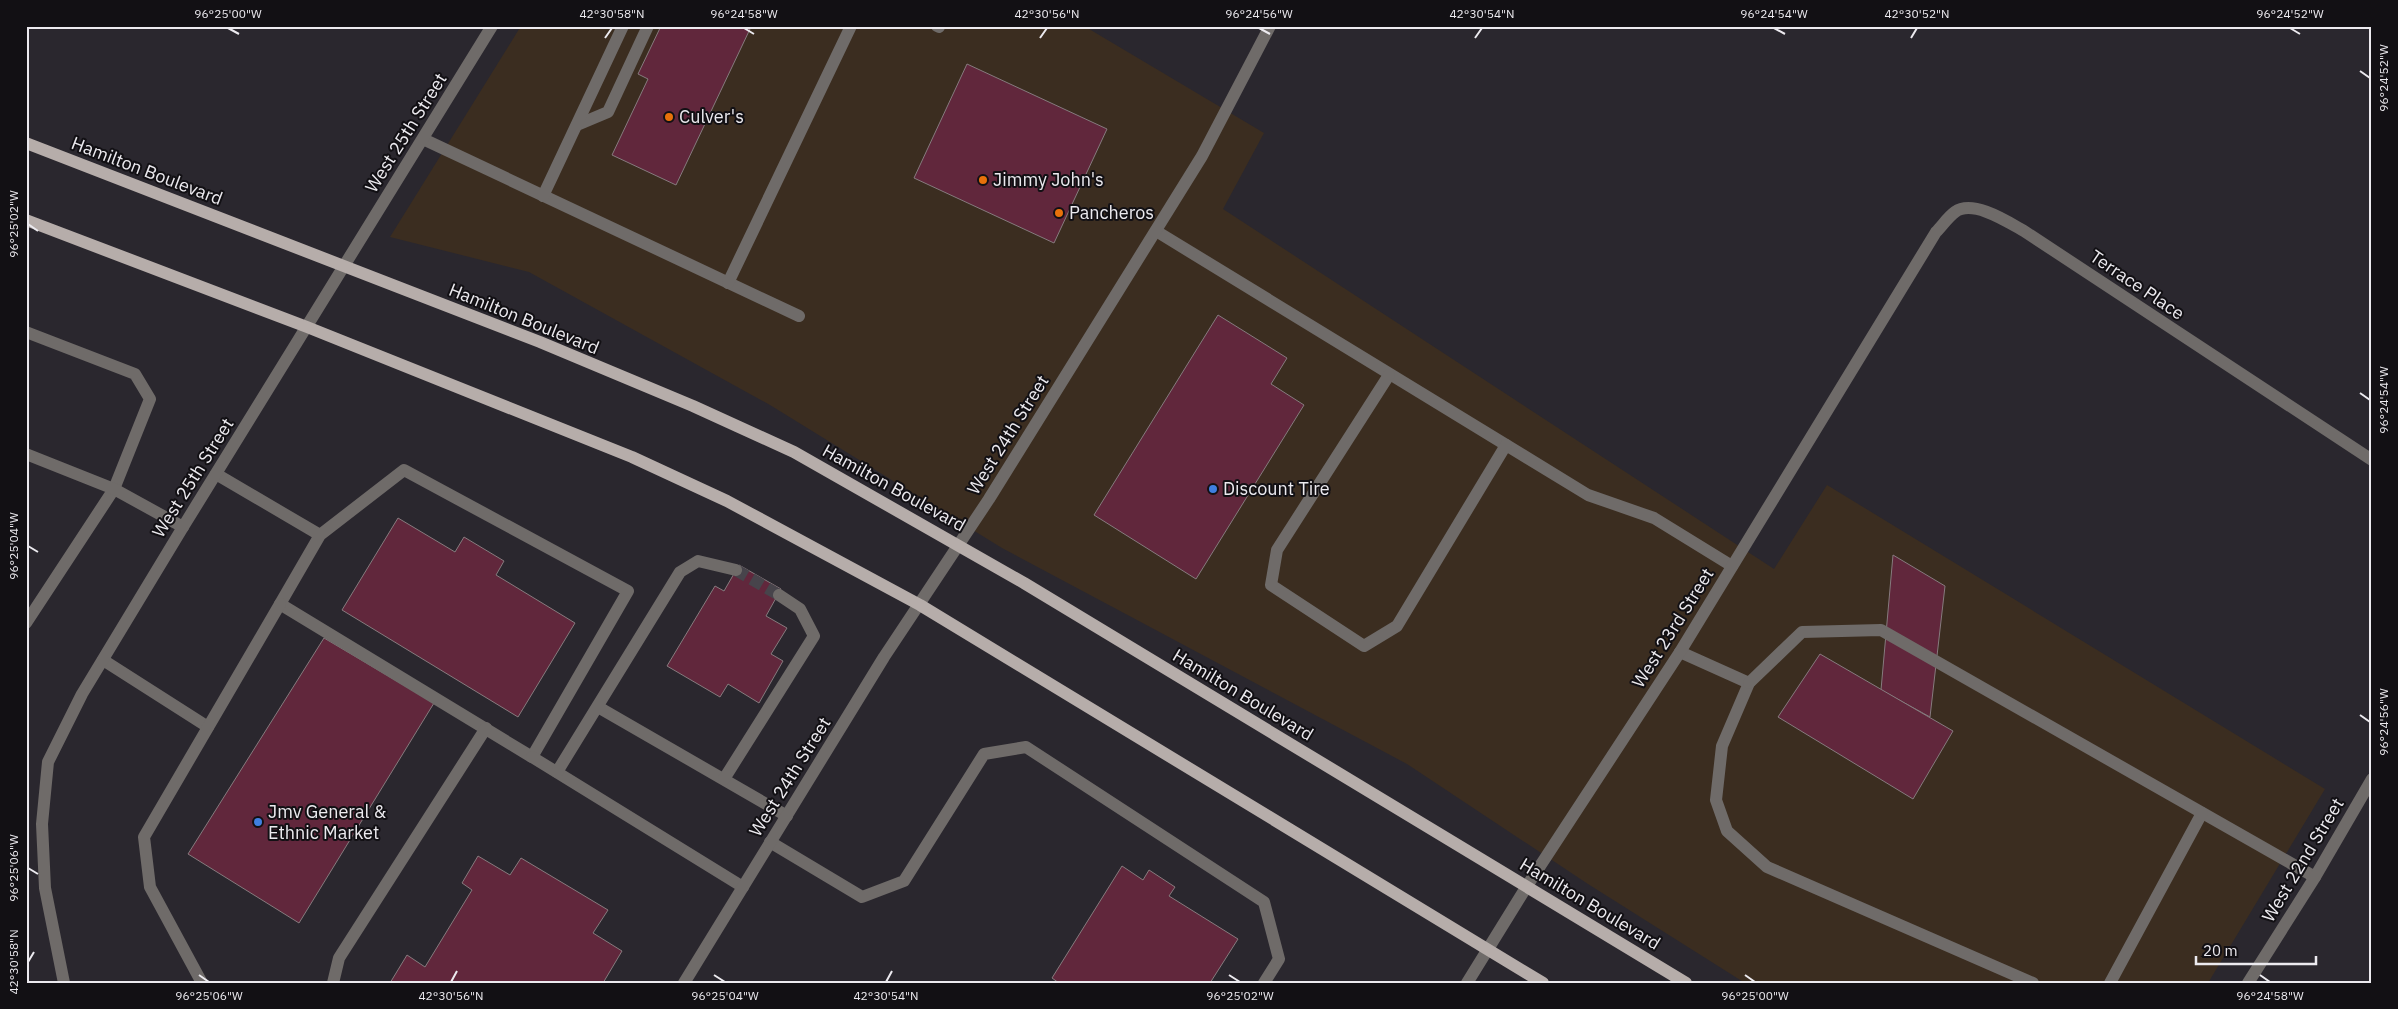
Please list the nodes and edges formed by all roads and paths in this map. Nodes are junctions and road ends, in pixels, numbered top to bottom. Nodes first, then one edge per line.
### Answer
1 (492, 26) edge
2 (623, 26) edge
3 (648, 26) edge
4 (851, 26) edge
5 (1270, 26) edge
6 (577, 125) junction
7 (423, 139) junction
8 (26, 142) edge
9 (543, 196) junction
10 (26, 220) edge
11 (1156, 231) junction
12 (344, 267) junction
13 (728, 283) junction
14 (1902, 288) joint
15 (799, 316) dead end
16 (307, 328) junction
17 (26, 332) edge
18 (1389, 375) junction
19 (1506, 445) junction
20 (26, 454) edge
21 (2372, 460) edge
22 (216, 474) junction
23 (114, 488) junction
24 (183, 527) junction
25 (320, 534) junction
26 (959, 545) junction
27 (1732, 566) junction
28 (736, 570) tunnel mouth
29 (779, 595) tunnel mouth
30 (280, 604) junction
31 (920, 605) junction
32 (26, 623) edge
33 (1680, 652) junction
34 (103, 660) junction
35 (1749, 683) junction
36 (598, 707) junction
37 (208, 727) junction
38 (486, 728) junction
39 (532, 757) junction
40 (557, 772) junction
41 (724, 779) junction
42 (2372, 779) edge
43 (2202, 813) junction
44 (786, 816) junction
45 (770, 842) junction
46 (2315, 877) junction
47 (743, 886) junction
48 (1527, 886) junction
49 (1488, 950) junction
50 (64, 983) edge
51 (202, 983) edge
52 (333, 983) edge
53 (684, 983) edge
54 (1264, 983) edge
55 (1467, 983) edge
56 (1543, 983) edge
57 (1686, 983) edge
58 (2033, 983) edge
59 (2110, 983) edge
60 (2248, 983) edge

1 - 7 street, West 25th Street
2 - 6 street
3 - 6 street
4 - 13 street
5 - 11 street, West 24th Street
6 - 9 street
7 - 9 street
7 - 12 street, West 25th Street
8 - 12 main road, Hamilton Boulevard
9 - 13 street
10 - 16 main road
11 - 18 street
11 - 26 street, West 24th Street
12 - 16 street, West 25th Street
12 - 26 main road, Hamilton Boulevard
13 - 15 street
14 - 21 street, Terrace Place
14 - 27 street, West 23rd Street
16 - 22 street, West 25th Street
16 - 31 main road
17 - 23 street
18 - 19 street
18 - 19 street
19 - 27 street
20 - 23 street
22 - 24 street, West 25th Street
22 - 25 street
23 - 24 street
23 - 32 street
24 - 34 street, West 25th Street
25 - 30 street
25 - 39 street
26 - 31 street, West 24th Street
26 - 48 main road, Hamilton Boulevard
27 - 33 street, West 23rd Street
28 - 36 street
29 - 41 street
30 - 37 street
30 - 38 street
31 - 44 street, West 24th Street
31 - 49 main road
33 - 35 street
33 - 48 street, West 23rd Street
34 - 37 street
34 - 50 street, West 25th Street
35 - 43 street
35 - 58 street
36 - 40 street
36 - 41 street
37 - 51 street
38 - 39 street
38 - 52 street
39 - 40 street
40 - 47 street
41 - 44 street
42 - 46 street, West 22nd Street
43 - 46 street
43 - 59 street
44 - 45 street, West 24th Street
45 - 47 street, West 24th Street
45 - 54 street
46 - 60 street, West 22nd Street
47 - 53 street, West 24th Street
48 - 49 street, West 23rd Street
48 - 57 main road, Hamilton Boulevard
49 - 55 street, West 23rd Street
49 - 56 main road

